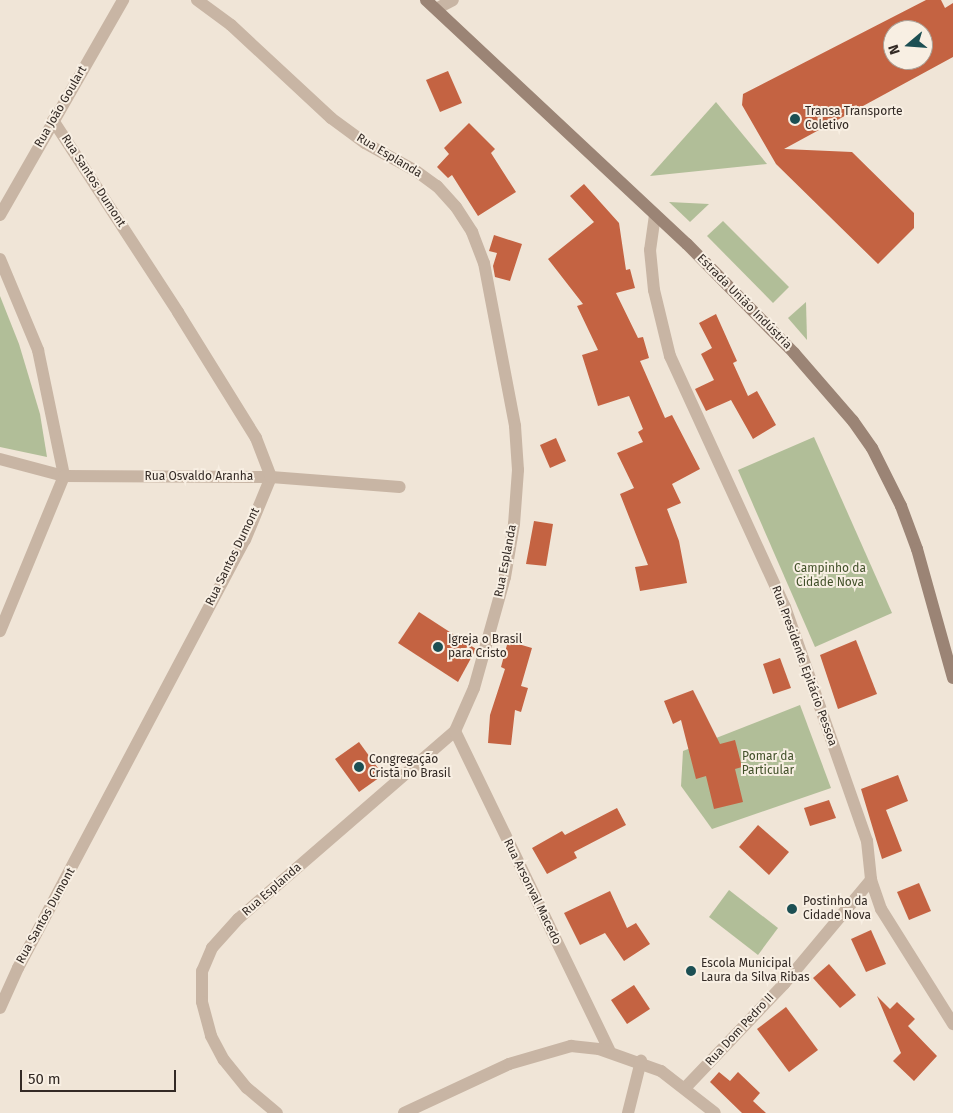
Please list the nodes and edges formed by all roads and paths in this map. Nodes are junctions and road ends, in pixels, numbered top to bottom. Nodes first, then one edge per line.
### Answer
1 (123, 0) edge
2 (197, 0) edge
3 (426, 0) edge
4 (453, 0) edge
5 (436, 9) junction
6 (53, 120) junction
7 (0, 215) edge
8 (655, 215) junction
9 (0, 259) edge
10 (0, 459) edge
11 (64, 476) junction
12 (271, 477) junction
13 (400, 487) dead end
14 (0, 631) edge
15 (953, 678) edge
16 (455, 731) junction
17 (871, 880) junction
18 (0, 1008) edge
19 (953, 1024) edge
20 (610, 1052) junction
21 (641, 1061) junction
22 (685, 1088) junction
23 (277, 1113) edge
24 (404, 1113) edge
25 (628, 1113) edge
26 (715, 1113) edge

1 - 6 street, Rua João Goulart
2 - 16 street, Rua Esplanda
3 - 5 main road, Estrada União Indústria
4 - 5 street
5 - 8 main road, Estrada União Indústria
6 - 7 street, Rua João Goulart
6 - 12 street, Rua Santos Dumont
8 - 15 main road, Estrada União Indústria
8 - 17 street, Rua Presidente Epitácio Pessoa
9 - 11 street
10 - 11 street, Rua Osvaldo Aranha
11 - 12 street, Rua Osvaldo Aranha
11 - 14 street
12 - 13 street, Rua Osvaldo Aranha
12 - 18 street, Rua Santos Dumont
16 - 20 street, Rua Arsonval Macedo
16 - 23 street, Rua Esplanda
17 - 19 street, Rua Presidente Epitácio Pessoa
17 - 22 street, Rua Dom Pedro II
20 - 21 street
20 - 24 street
21 - 22 street
21 - 25 street
22 - 26 street

